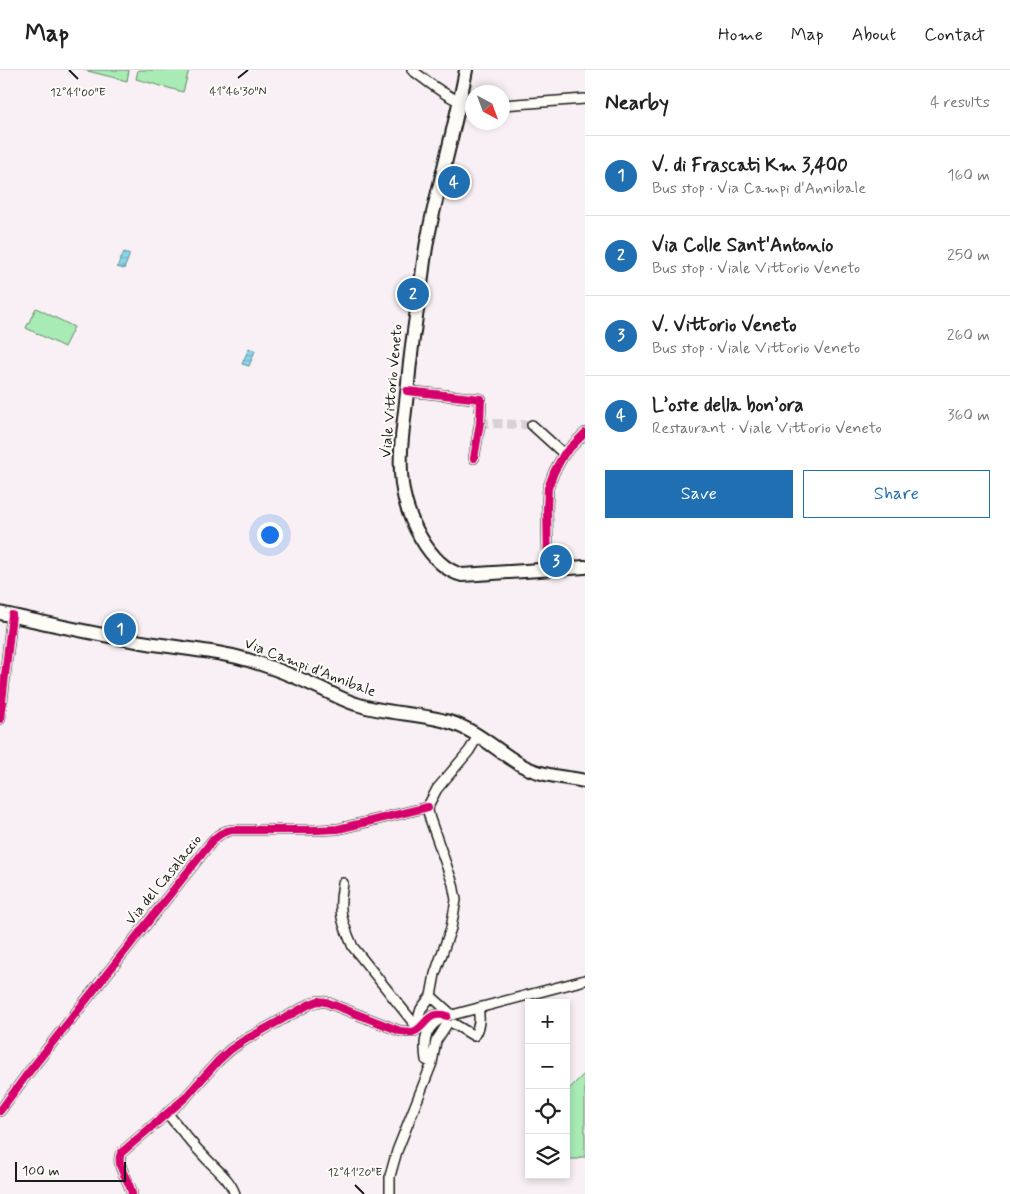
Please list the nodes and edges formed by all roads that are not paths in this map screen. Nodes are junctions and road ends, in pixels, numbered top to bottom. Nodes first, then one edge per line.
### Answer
1 (412, 70) edge
2 (466, 70) edge
3 (585, 99) edge
4 (510, 104) edge
5 (459, 106) junction
6 (465, 106) edge
7 (407, 391) junction
8 (532, 425) tunnel mouth
9 (585, 433) edge
10 (564, 454) junction
11 (474, 458) dead end
12 (585, 567) edge
13 (548, 569) junction
14 (6, 614) edge
15 (0, 718) edge
16 (478, 736) junction
17 (585, 781) edge
18 (428, 807) junction
19 (343, 883) dead end
20 (585, 980) edge
21 (431, 996) junction
22 (441, 1005) junction
23 (478, 1008) junction
24 (448, 1019) junction
25 (414, 1029) junction
26 (0, 1111) edge
27 (167, 1113) junction
28 (132, 1194) edge
29 (235, 1194) edge
30 (390, 1194) edge

1 - 5 street
2 - 5 main road, Viale Vittorio Veneto
3 - 4 street
5 - 6 street
5 - 7 main road, Viale Vittorio Veneto
7 - 11 street
7 - 13 main road, Viale Vittorio Veneto
8 - 10 street
9 - 10 street
10 - 13 street
12 - 13 main road, Viale Vittorio Veneto
14 - 15 street
14 - 16 main road, Via Campi d'Annibale
16 - 17 main road, Via Campi d'Annibale
16 - 18 street
18 - 21 street
18 - 26 street, Via del Casalaccio
19 - 25 street
20 - 23 street
21 - 22 street
21 - 25 street
22 - 24 street
22 - 25 street
23 - 24 street
23 - 24 street
24 - 25 street
24 - 30 street
25 - 27 street
27 - 28 street
27 - 29 street

